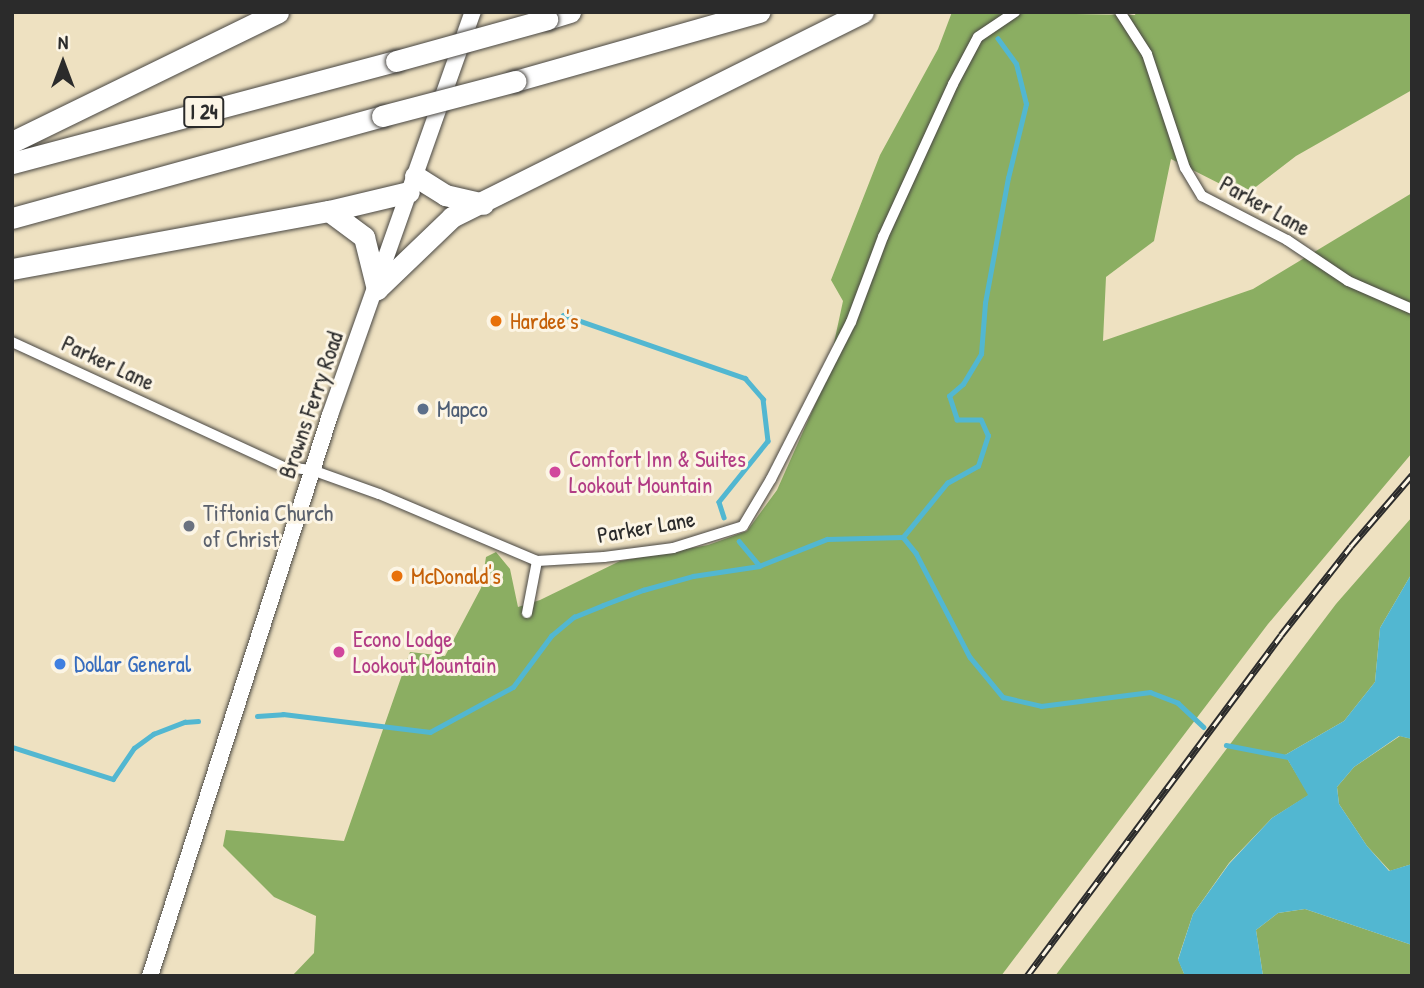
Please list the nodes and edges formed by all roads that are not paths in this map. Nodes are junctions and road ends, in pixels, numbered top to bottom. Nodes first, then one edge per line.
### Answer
1 (278, 12) edge
2 (473, 12) edge
3 (570, 12) edge
4 (759, 12) edge
5 (863, 12) edge
6 (1015, 12) edge
7 (1120, 12) edge
8 (12, 142) edge
9 (12, 163) edge
10 (412, 184) junction
11 (483, 204) junction
12 (329, 211) junction
13 (12, 218) edge
14 (12, 269) edge
15 (377, 289) junction
16 (1412, 309) edge
17 (12, 342) edge
18 (312, 470) junction
19 (537, 561) junction
20 (527, 614) dead end
21 (150, 976) edge

1 - 8 highway
2 - 10 street, Browns Ferry Road
3 - 9 highway, I 24, bridge
4 - 13 highway, I 24, bridge
5 - 11 highway
6 - 19 street, Parker Lane
7 - 16 street, Parker Lane
10 - 11 highway
10 - 12 highway
10 - 15 street, Browns Ferry Road
11 - 15 highway
12 - 14 highway
12 - 15 highway
15 - 18 street, Browns Ferry Road
17 - 18 street, Parker Lane
18 - 19 street, Parker Lane
18 - 21 street, Browns Ferry Road
19 - 20 street

